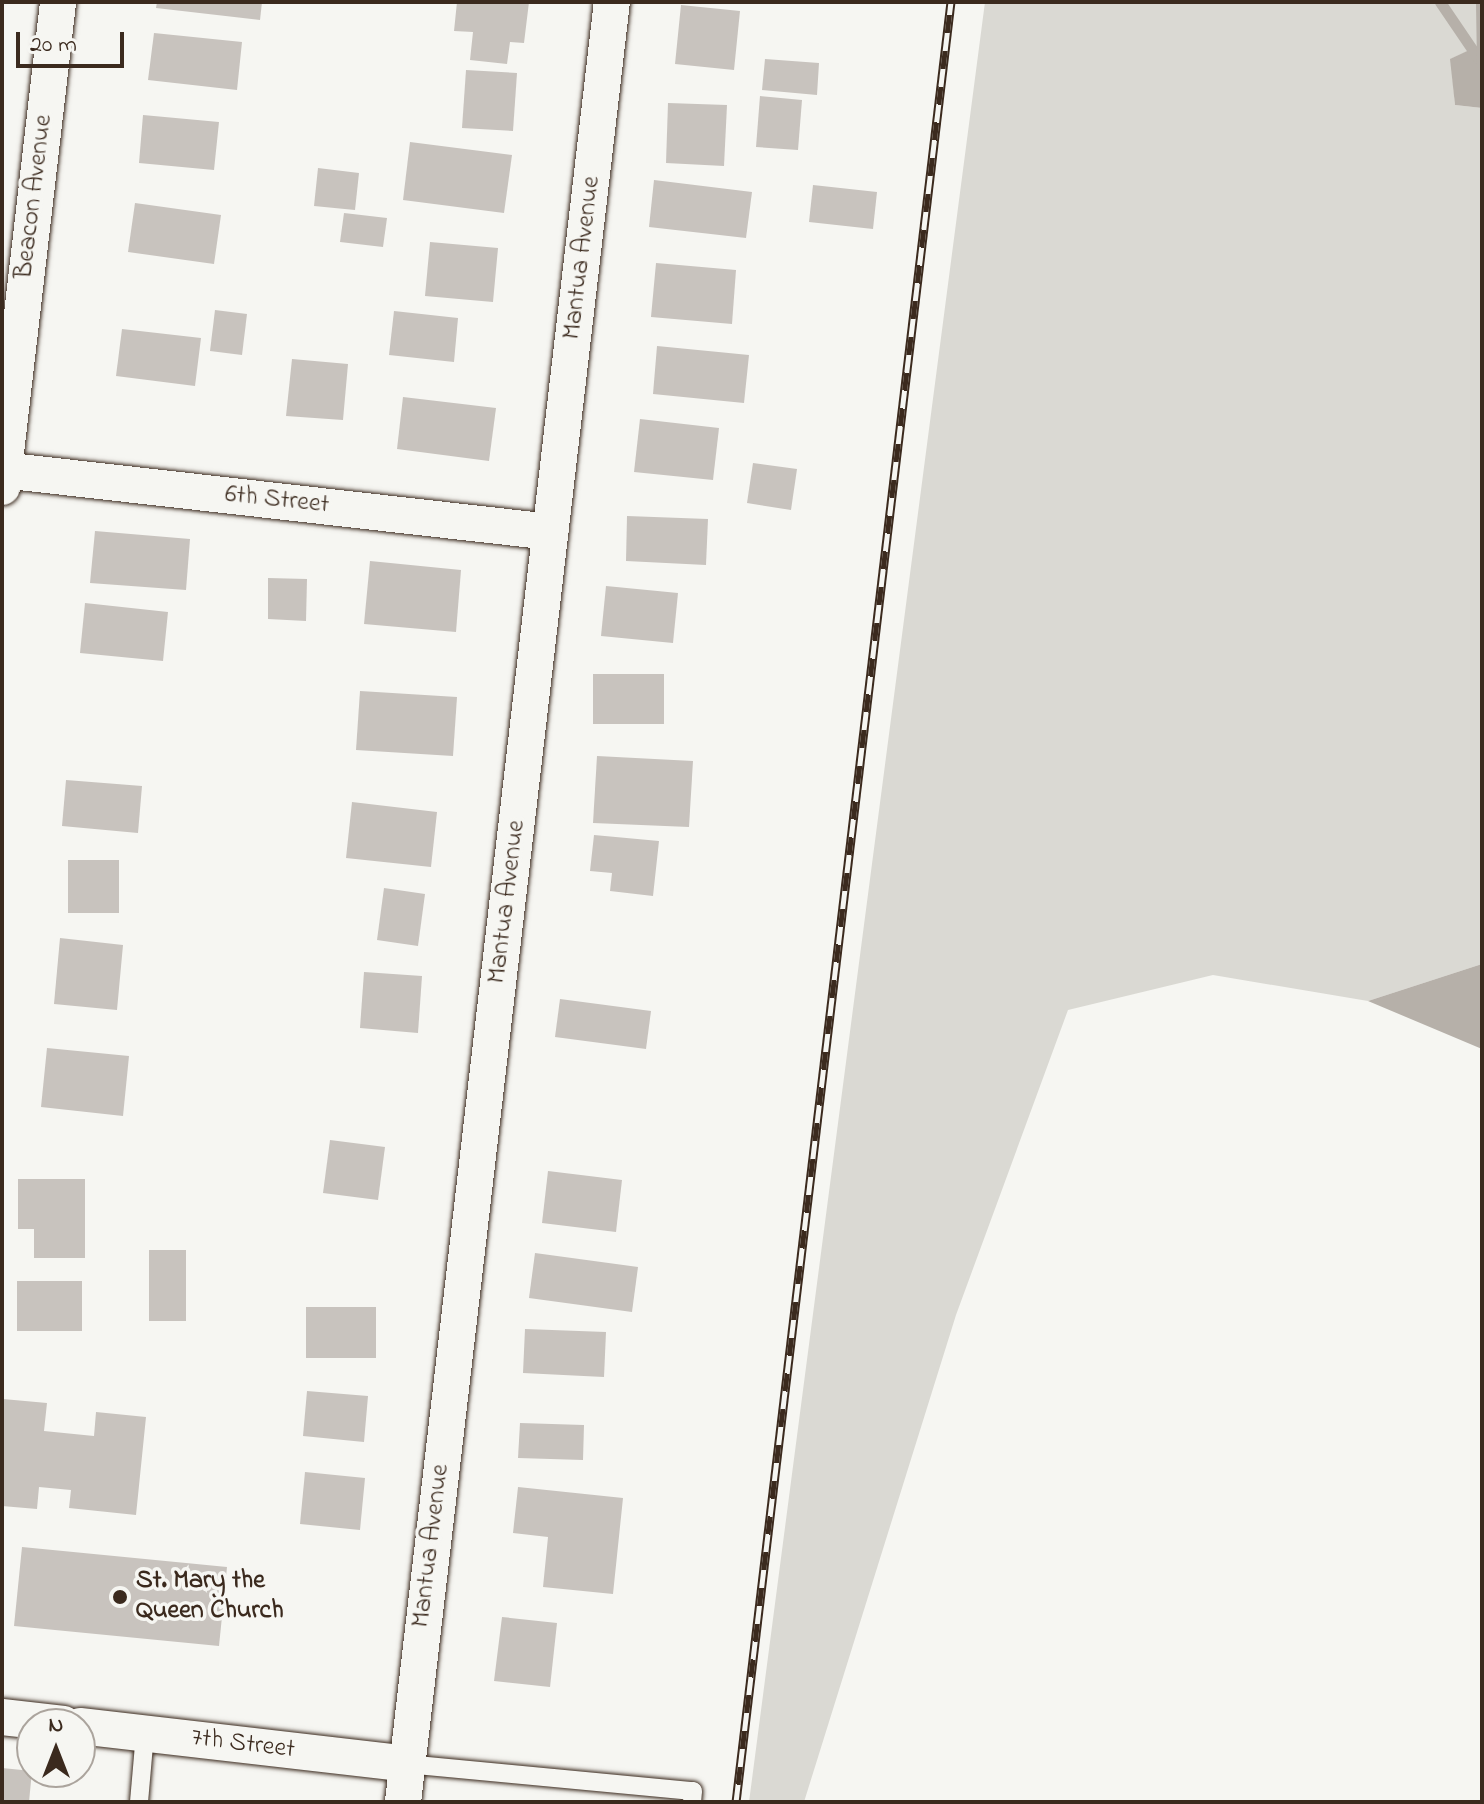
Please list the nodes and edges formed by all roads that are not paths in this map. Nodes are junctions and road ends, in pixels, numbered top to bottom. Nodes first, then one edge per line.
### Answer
1 (58, 2) edge
2 (612, 2) edge
3 (3, 476) edge
4 (551, 532) junction
5 (96, 1728) edge
6 (145, 1733) junction
7 (406, 1764) junction
8 (139, 1802) edge
9 (403, 1802) edge
10 (692, 1802) edge

1 - 3 street, Beacon Avenue
2 - 4 street, Mantua Avenue
3 - 4 street, 6th Street
4 - 7 street, Mantua Avenue
5 - 6 street, 7th Street
6 - 7 street, 7th Street
6 - 8 lane
7 - 9 street, Mantua Avenue
7 - 10 lane

